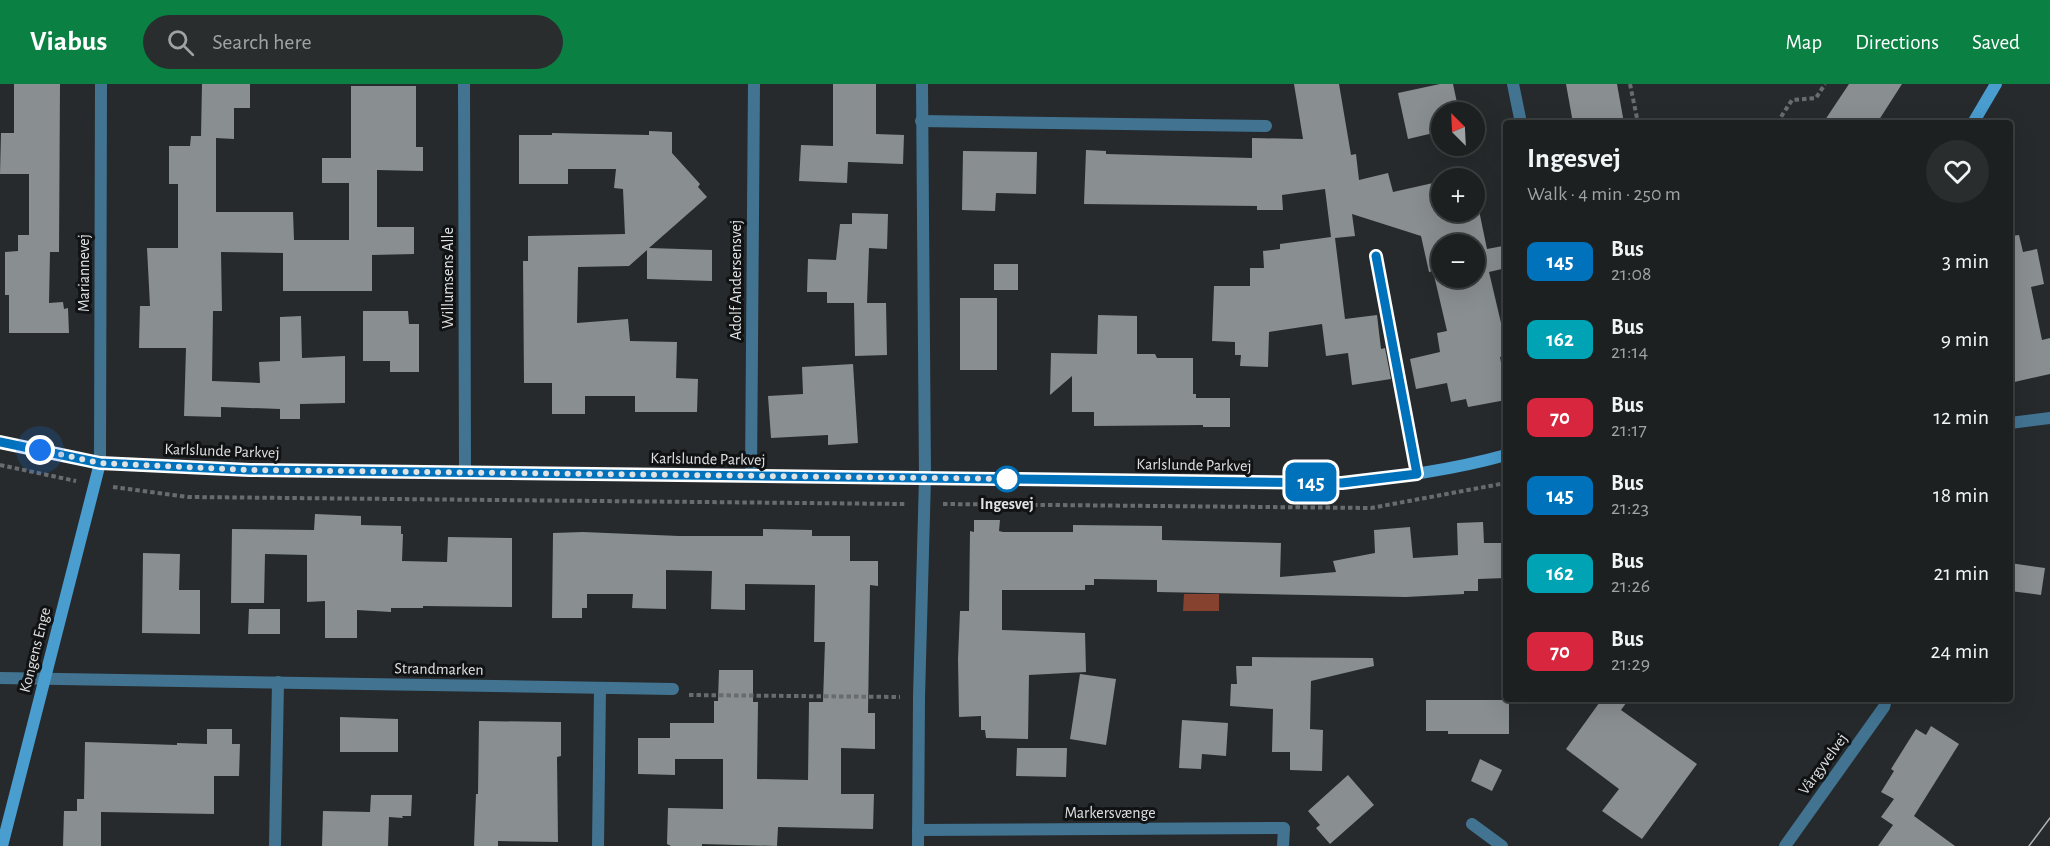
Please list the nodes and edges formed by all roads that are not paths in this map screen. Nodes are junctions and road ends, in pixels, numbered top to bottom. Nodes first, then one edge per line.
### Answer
1 (100, 84) edge
2 (464, 84) edge
3 (753, 84) edge
4 (922, 84) edge
5 (1513, 84) edge
6 (1996, 84) edge
7 (1520, 120) edge
8 (1975, 120) edge
9 (921, 121) junction
10 (1266, 126) dead end
11 (1376, 256) dead end
12 (2050, 418) edge
13 (2013, 423) edge
14 (0, 442) edge
15 (1503, 456) edge
16 (100, 463) junction
17 (465, 472) junction
18 (1417, 474) junction
19 (751, 476) junction
20 (925, 478) junction
21 (0, 678) edge
22 (44, 679) junction
23 (278, 682) junction
24 (600, 688) junction
25 (673, 689) road end
26 (1885, 702) edge
27 (1472, 824) dead end
28 (918, 830) junction
29 (2, 846) edge
30 (275, 846) edge
31 (598, 846) edge
32 (918, 846) edge
33 (1283, 846) edge
34 (1502, 846) edge
35 (1785, 846) edge

1 - 16 street, Mariannevej
2 - 17 street, Willumsens Alle
3 - 19 street, Adolf Andersensvej
4 - 9 street
5 - 7 street
6 - 8 street
9 - 10 street
9 - 20 street
11 - 18 street
12 - 13 street
14 - 16 street, Karlslunde Parkvej
15 - 18 street, Karlslunde Parkvej
16 - 17 street, Karlslunde Parkvej
16 - 22 street, Kongens Enge
17 - 19 street, Karlslunde Parkvej
18 - 20 street, Karlslunde Parkvej
19 - 20 street, Karlslunde Parkvej
20 - 28 street
21 - 22 street, Strandmarken
22 - 23 street, Strandmarken
22 - 29 street, Kongens Enge
23 - 24 street, Strandmarken
23 - 30 street
24 - 25 street, Strandmarken
24 - 31 street
26 - 35 street, Vårgyvelvej
27 - 34 street
28 - 32 street
28 - 33 street, Markersvænge

